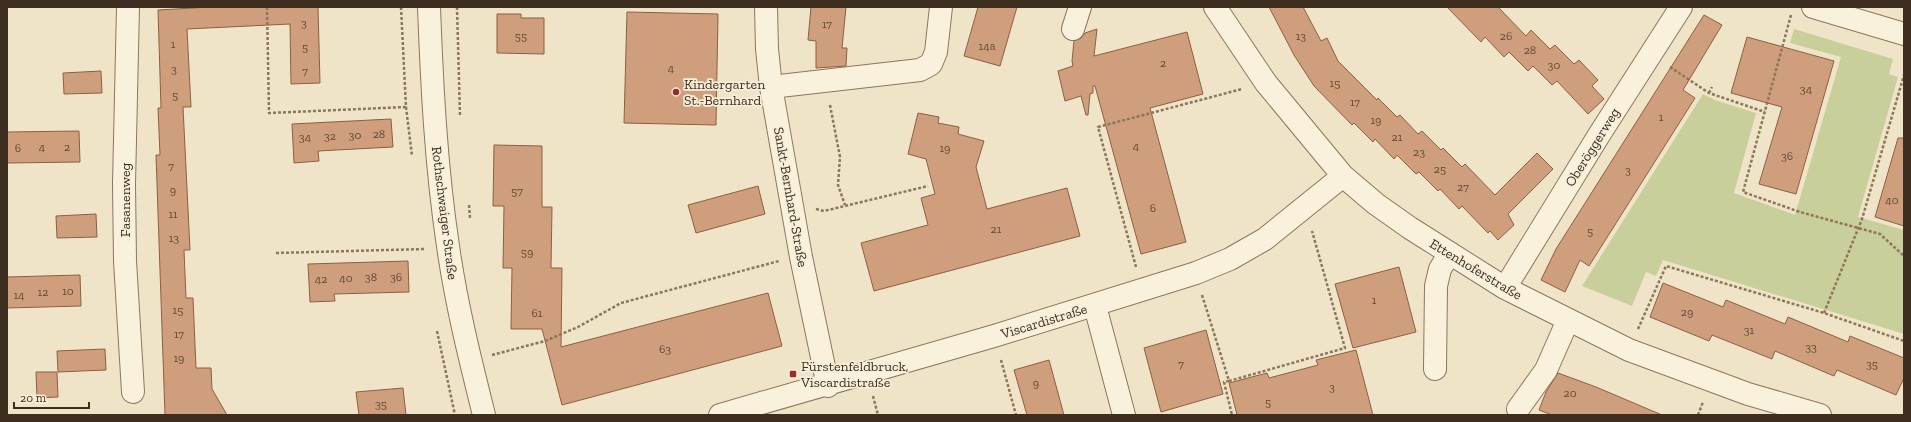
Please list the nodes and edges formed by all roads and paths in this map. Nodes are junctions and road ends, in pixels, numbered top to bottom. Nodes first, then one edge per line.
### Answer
1 (128, 7) edge
2 (267, 7) edge
3 (429, 7) edge
4 (457, 7) edge
5 (766, 7) edge
6 (941, 7) edge
7 (1080, 7) edge
8 (1214, 7) edge
9 (1681, 7) edge
10 (1793, 7) edge
11 (1813, 7) edge
12 (1073, 29) dead end
13 (1904, 34) edge
14 (1651, 54) junction
15 (1904, 75) edge
16 (826, 80) junction
17 (1266, 83) junction
18 (771, 87) junction
19 (1712, 87) dead end
20 (1709, 93) junction
21 (432, 105) junction
22 (1765, 112) junction
23 (460, 121) dead end
24 (1343, 176) junction
25 (928, 186) dead end
26 (468, 203) dead end
27 (845, 205) junction
28 (1306, 208) junction
29 (817, 209) dead end
30 (471, 225) dead end
31 (1858, 229) junction
32 (448, 247) junction
33 (276, 253) dead end
34 (1450, 253) junction
35 (1904, 256) edge
36 (801, 257) junction
37 (1196, 273) junction
38 (1505, 288) junction
39 (1142, 290) junction
40 (1095, 306) junction
41 (1824, 314) junction
42 (1568, 320) junction
43 (994, 336) junction
44 (1904, 341) edge
45 (492, 347) dead end
46 (1629, 350) junction
47 (493, 355) junction
48 (471, 361) junction
49 (1435, 369) dead end
50 (1229, 381) junction
51 (828, 386) junction
52 (133, 392) dead end
53 (1518, 409) dead end
54 (484, 415) edge
55 (720, 415) edge
56 (1016, 415) edge
57 (1124, 415) edge
58 (1232, 415) edge
59 (1820, 415) edge

1 - 52 street, Fasanenweg
2 - 21 path
3 - 21 street, Rothschwaiger Straße
4 - 23 path
5 - 18 street, Sankt-Bernhard-Straße
6 - 16 street
7 - 12 street
8 - 17 street, Ettenhoferstraße
9 - 14 street, Oberöggerweg
10 - 22 path
11 - 13 street
14 - 20 path
14 - 38 street, Oberöggerweg
15 - 31 path
16 - 18 street
16 - 27 path
17 - 24 street, Ettenhoferstraße
17 - 39 path
18 - 36 street, Sankt-Bernhard-Straße
19 - 20 path
20 - 22 path
21 - 32 street, Rothschwaiger Straße
22 - 31 path
24 - 28 street, Viscardistraße
24 - 34 street, Ettenhoferstraße
25 - 27 path
26 - 30 path
27 - 29 path
28 - 37 street, Viscardistraße
28 - 50 path
31 - 35 path
31 - 41 path
32 - 33 path
32 - 48 street, Rothschwaiger Straße
34 - 38 street, Ettenhoferstraße
34 - 49 street
36 - 47 path
36 - 51 street, Sankt-Bernhard-Straße
37 - 39 street, Viscardistraße
37 - 50 path
38 - 42 street, Ettenhoferstraße
39 - 40 street, Viscardistraße
40 - 43 street, Viscardistraße
40 - 57 street
41 - 44 path
41 - 46 path
42 - 46 street, Ettenhoferstraße
42 - 53 street
43 - 51 street, Viscardistraße
43 - 56 path
45 - 47 path
46 - 59 street, Ettenhoferstraße
47 - 48 path
48 - 54 street, Rothschwaiger Straße
50 - 58 path
51 - 55 street, Viscardistraße

